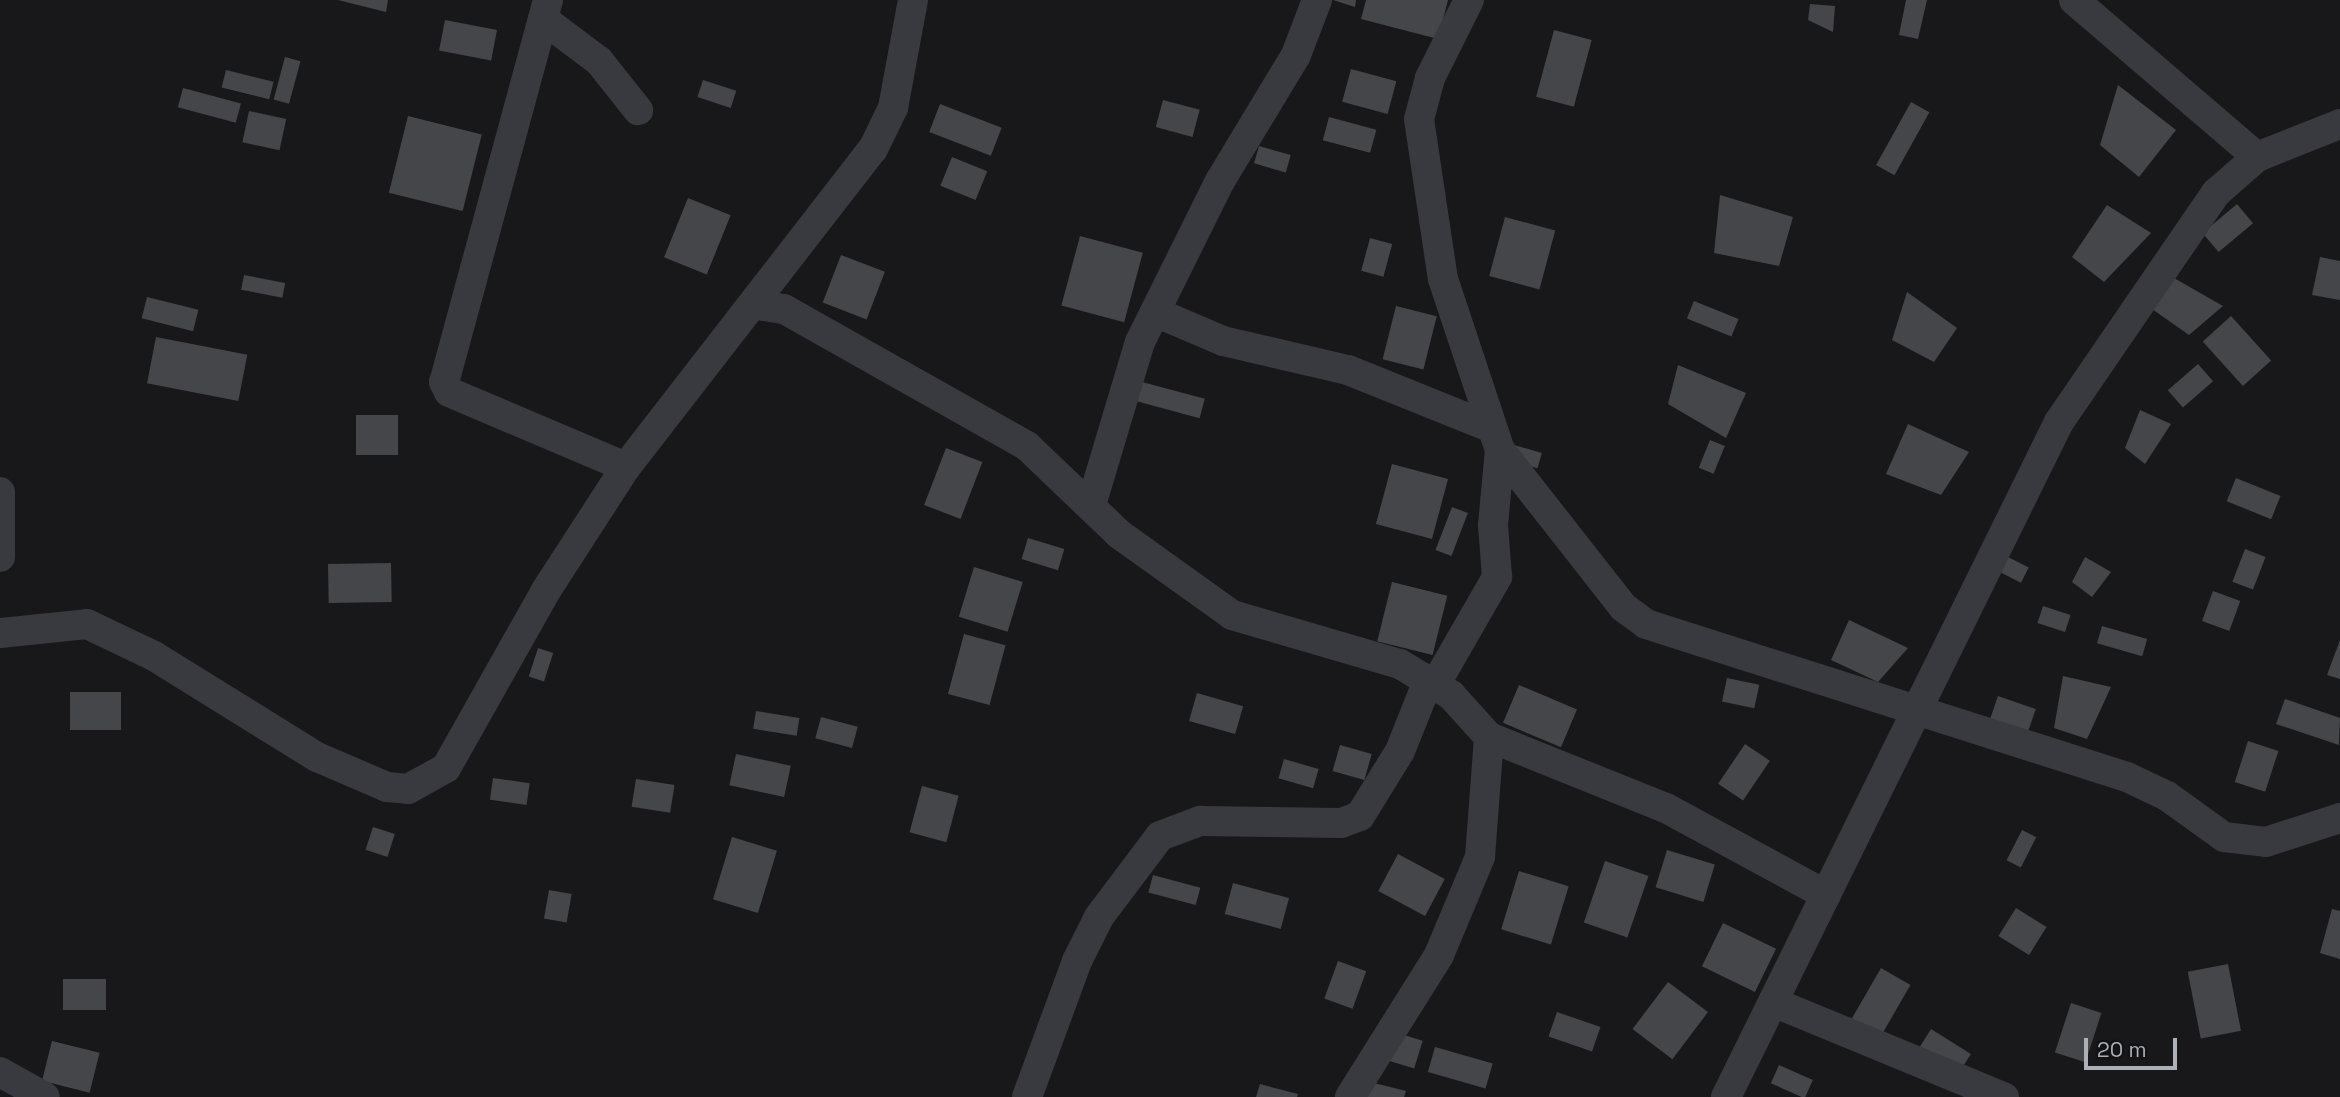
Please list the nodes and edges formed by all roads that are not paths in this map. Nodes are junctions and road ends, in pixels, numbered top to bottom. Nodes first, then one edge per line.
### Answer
1 (913, 0) edge
2 (1317, 0) edge
3 (1469, 0) edge
4 (2074, 0) edge
5 (546, 9) edge
6 (638, 110) dead end
7 (2340, 124) edge
8 (2257, 157) junction
9 (758, 305) junction
10 (1155, 312) junction
11 (1496, 439) junction
12 (626, 467) junction
13 (0, 492) edge
14 (1091, 505) junction
15 (0, 557) edge
16 (0, 633) edge
17 (1432, 683) junction
18 (1917, 711) junction
19 (1489, 737) junction
20 (2340, 818) edge
21 (1826, 895) junction
22 (1773, 1002) junction
23 (0, 1072) edge
24 (45, 1097) edge
25 (1027, 1097) edge
26 (1350, 1097) edge
27 (1726, 1097) edge
28 (2004, 1097) edge

1 - 9 street
2 - 10 street
3 - 11 street
4 - 8 street
5 - 6 street
5 - 12 street
7 - 8 street
8 - 18 street
9 - 12 street
9 - 14 street
10 - 11 street
10 - 14 street
11 - 17 street
11 - 18 street
12 - 16 street
13 - 15 street
14 - 17 street
17 - 19 street
17 - 25 street
18 - 20 street
18 - 21 street
19 - 21 street
19 - 26 street
21 - 22 street
22 - 27 street
22 - 28 street
23 - 24 street

